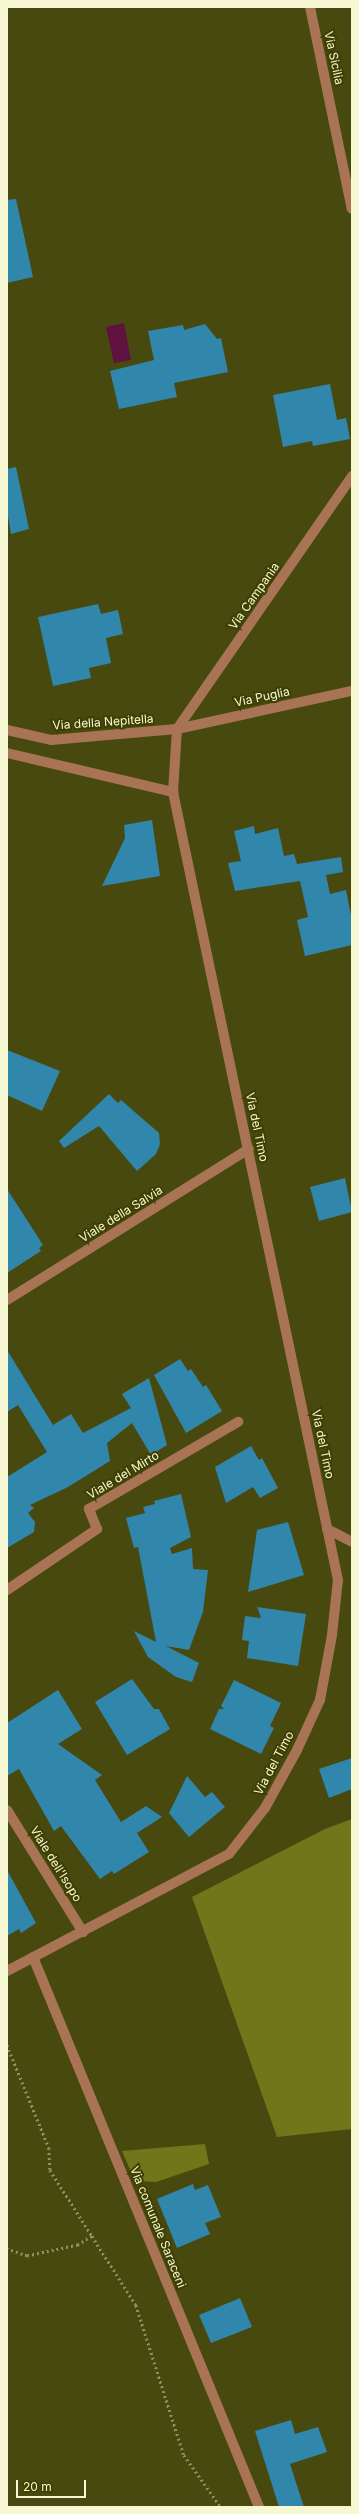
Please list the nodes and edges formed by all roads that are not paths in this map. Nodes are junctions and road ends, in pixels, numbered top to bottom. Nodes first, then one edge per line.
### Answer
1 (310, 7) edge
2 (352, 209) edge
3 (352, 476) edge
4 (352, 691) edge
5 (177, 729) junction
6 (7, 730) edge
7 (7, 753) edge
8 (173, 792) junction
9 (249, 1149) junction
10 (7, 1300) edge
11 (238, 1422) dead end
12 (327, 1529) junction
13 (352, 1542) edge
14 (7, 1590) edge
15 (7, 1810) edge
16 (83, 1932) junction
17 (33, 1957) junction
18 (7, 1971) edge
19 (259, 2507) edge

1 - 2 street, Via Sicilia
3 - 5 street, Via Campania
4 - 5 street, Via Puglia
5 - 6 street, Via della Nepitella
5 - 8 street, Via del Timo
7 - 8 street
8 - 9 street, Via del Timo
9 - 10 street, Viale della Salvia
9 - 12 street, Via del Timo
11 - 14 street, Viale del Mirto
12 - 13 street
12 - 16 street, Via del Timo
15 - 16 street, Viale dell'Isopo
16 - 17 street
17 - 18 street
17 - 19 street, Via comunale Saraceni

